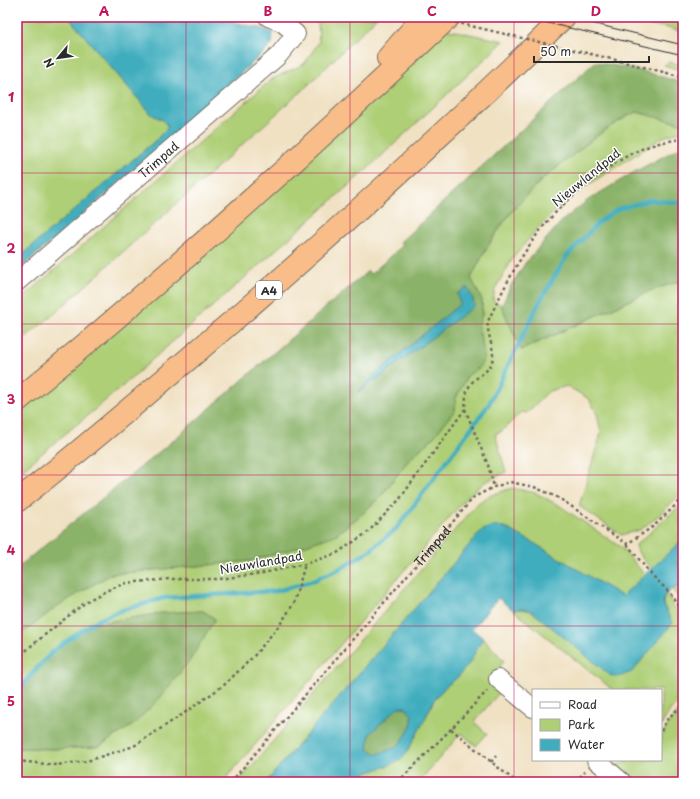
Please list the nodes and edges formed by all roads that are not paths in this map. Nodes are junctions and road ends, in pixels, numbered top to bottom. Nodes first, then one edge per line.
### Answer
1 (268, 17) edge
2 (423, 17) edge
3 (449, 17) edge
4 (564, 17) edge
5 (581, 17) edge
6 (511, 69) junction
7 (305, 152) junction
8 (17, 282) edge
9 (17, 401) edge
10 (17, 501) edge
11 (498, 679) road end
12 (532, 707) edge
13 (597, 761) edge
14 (614, 780) edge

1 - 8 street, Trimpad
2 - 7 highway
3 - 7 highway
4 - 6 highway, A4
5 - 6 highway, A4
6 - 10 highway, A4
7 - 9 highway
11 - 12 street
13 - 14 street

